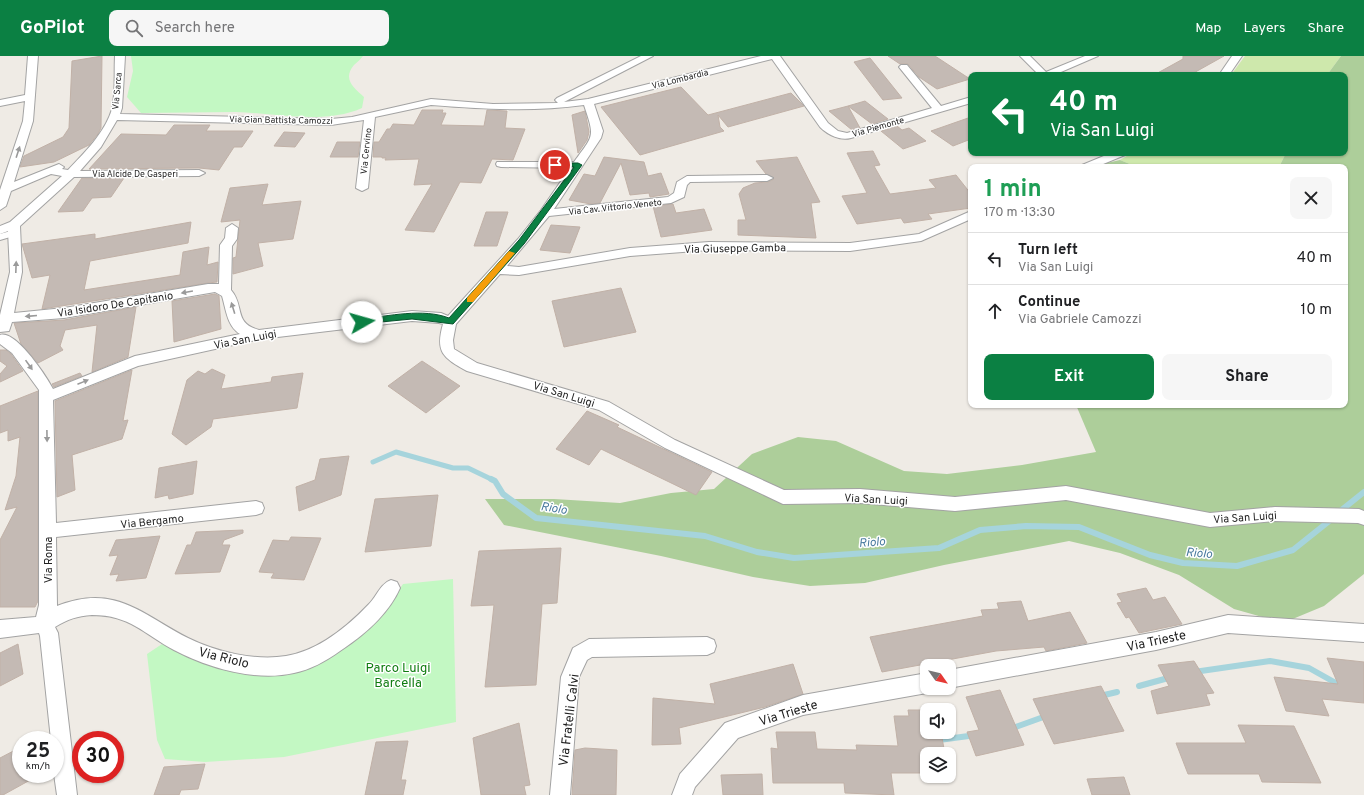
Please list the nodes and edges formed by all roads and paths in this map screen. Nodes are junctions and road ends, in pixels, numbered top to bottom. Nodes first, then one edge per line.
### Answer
1 (33, 56) edge
2 (120, 56) edge
3 (648, 56) edge
4 (774, 56) edge
5 (1025, 56) edge
6 (1092, 56) edge
7 (1237, 56) edge
8 (904, 67) dead end
9 (1042, 72) edge
10 (1052, 72) edge
11 (1226, 72) edge
12 (29, 97) junction
13 (968, 101) edge
14 (588, 102) junction
15 (0, 103) edge
16 (493, 107) junction
17 (938, 109) junction
18 (370, 115) junction
19 (114, 117) junction
20 (98, 145) junction
21 (1114, 156) edge
22 (501, 164) dead end
23 (1094, 164) edge
24 (578, 165) junction
25 (50, 171) junction
26 (199, 173) dead end
27 (71, 174) junction
28 (767, 178) dead end
29 (18, 182) junction
30 (6, 188) junction
31 (362, 188) dead end
32 (48, 194) junction
33 (0, 206) edge
34 (545, 213) junction
35 (968, 217) edge
36 (232, 228) dead end
37 (14, 229) junction
38 (0, 230) edge
39 (0, 237) edge
40 (496, 270) junction
41 (225, 291) junction
42 (4, 318) junction
43 (450, 322) junction
44 (239, 327) junction
45 (261, 334) junction
46 (1, 339) edge
47 (220, 343) junction
48 (47, 397) junction
49 (256, 508) dead end
50 (1360, 517) edge
51 (48, 531) junction
52 (391, 588) dead end
53 (43, 624) junction
54 (0, 629) edge
55 (1364, 633) edge
56 (707, 646) dead end
57 (956, 679) edge
58 (920, 684) edge
59 (67, 795) edge
60 (560, 795) edge
61 (682, 795) edge

1 - 12 street
2 - 19 street, Via Sarca
3 - 16 street, Via Gian Battista Camozzi
4 - 14 street, Via Lombardia
4 - 17 street, Via Piemonte
5 - 9 street
6 - 10 street
7 - 11 street
8 - 17 street
12 - 15 street
30 -> 12 street
13 - 17 street, Via Piemonte
14 - 16 street, Via Gian Battista Camozzi
14 - 24 street
16 - 18 street, Via Gian Battista Camozzi
18 - 19 street, Via Gian Battista Camozzi
18 - 31 street, Via Cervino
19 - 20 street, Via Sarca
20 - 25 street
20 - 27 street, Via Sarca
21 - 23 street
22 - 24 street
24 - 34 street
25 - 27 street, Via Alcide De Gasperi
25 - 29 street
26 - 27 street, Via Alcide De Gasperi
27 - 32 street, Via Sarca
28 - 34 street, Via Cav. Vittorio Veneto
29 - 30 street
29 - 32 street
30 - 33 street
32 - 37 street, Via Sarca
34 - 40 street
35 - 40 street, Via Giuseppe Gamba
36 - 41 street
37 - 38 street
37 - 39 street
42 -> 37 street
40 - 43 street
41 -> 42 street, Via Isidoro De Capitanio
44 -> 41 street
42 - 46 street
43 - 45 street, Via San Luigi
43 - 50 street, Via San Luigi
44 - 45 street
44 - 47 street
45 - 47 street, Via San Luigi
46 -> 48 street, Via Roma
48 -> 47 street, Via San Luigi
48 -> 51 street, Via Roma
49 - 51 street, Via Bergamo
51 - 53 street, Via Roma
52 - 53 street, Via Riolo
53 - 54 street
53 - 59 street
55 - 57 street, Via Trieste
56 - 60 street, Via Fratelli Calvi
58 - 61 street, Via Trieste

